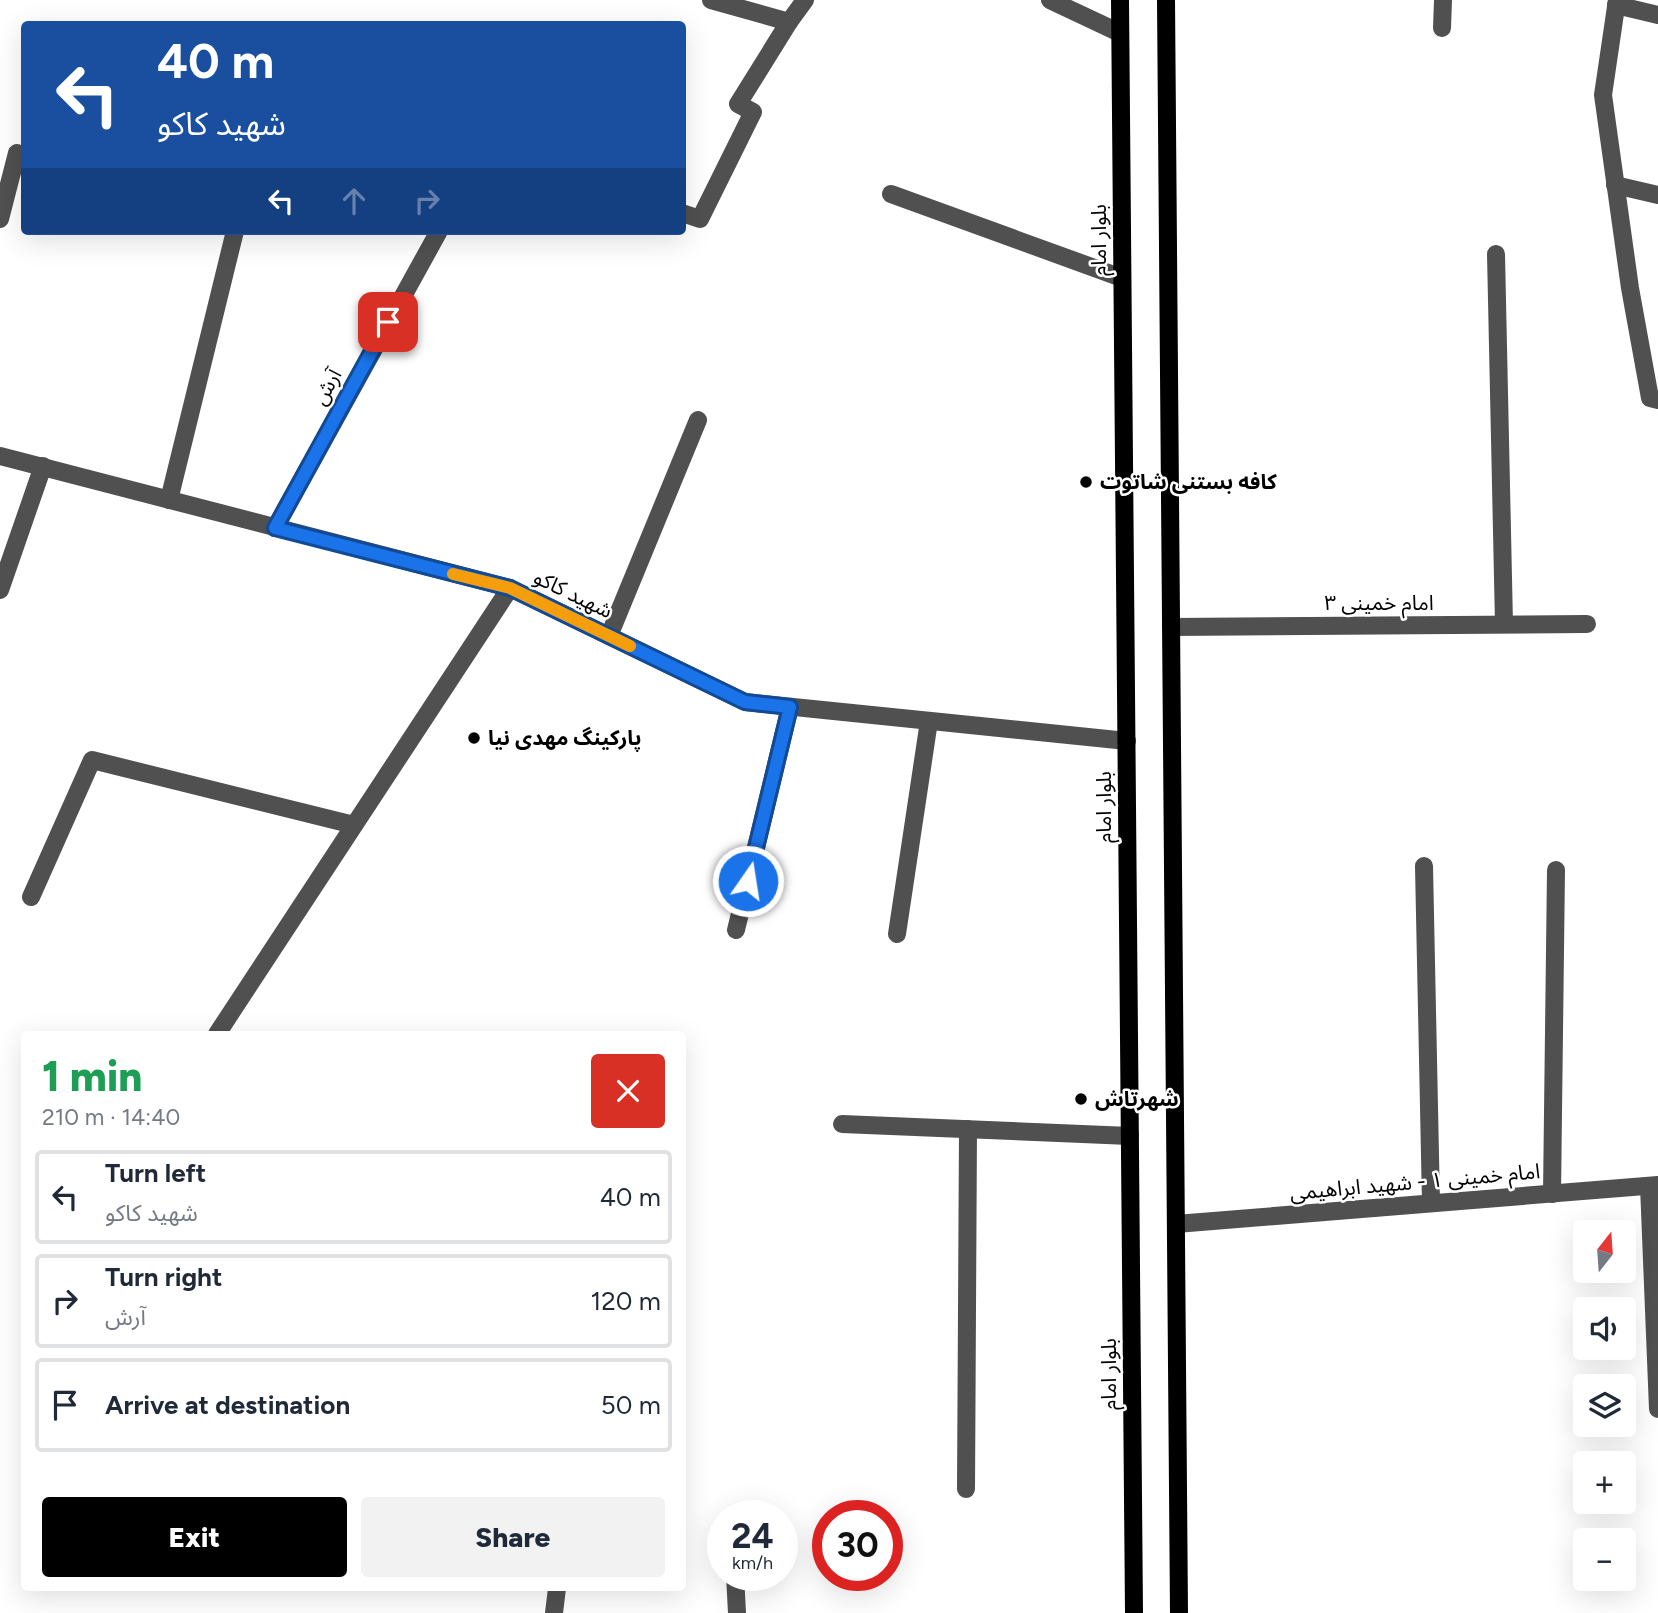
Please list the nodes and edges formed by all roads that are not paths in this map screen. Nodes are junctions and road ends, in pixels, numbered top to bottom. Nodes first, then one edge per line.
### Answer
1 (711, 0) edge
2 (805, 0) edge
3 (1050, 0) edge
4 (1120, 0) edge
5 (1166, 0) edge
6 (1443, 0) edge
7 (1617, 3) edge
8 (1658, 15) edge
9 (789, 22) junction
10 (1443, 28) dead end
11 (1120, 33) junction
12 (17, 153) dead end
13 (1615, 185) junction
14 (891, 194) dead end
15 (1658, 195) edge
16 (686, 214) edge
17 (0, 219) edge
18 (234, 235) edge
19 (437, 235) edge
20 (1496, 254) dead end
21 (1122, 278) junction
22 (1658, 400) edge
23 (698, 420) dead end
24 (0, 456) edge
25 (43, 467) junction
26 (169, 500) junction
27 (275, 528) junction
28 (510, 588) junction
29 (0, 590) edge
30 (1504, 624) junction
31 (1587, 624) dead end
32 (1171, 627) junction
33 (608, 636) junction
34 (790, 707) junction
35 (929, 721) junction
36 (1127, 741) junction
37 (354, 825) junction
38 (1424, 866) dead end
39 (1556, 870) dead end
40 (31, 897) dead end
41 (736, 930) dead end
42 (897, 934) dead end
43 (219, 1031) edge
44 (842, 1124) dead end
45 (968, 1129) junction
46 (1130, 1136) junction
47 (1653, 1185) edge
48 (1552, 1194) junction
49 (1431, 1203) junction
50 (1176, 1224) junction
51 (1658, 1409) edge
52 (966, 1489) dead end
53 (557, 1591) edge
54 (736, 1591) edge
55 (554, 1613) edge
56 (737, 1613) edge
57 (1134, 1613) edge
58 (1179, 1613) edge

1 - 9 street
2 - 9 street
3 - 11 street
4 - 11 main road, بلوار امام
5 - 32 main road
6 - 10 street
7 - 8 street
7 - 13 street
9 - 16 street
11 - 21 main road, بلوار امام
12 - 17 street
13 - 15 street
13 - 22 street
14 - 21 street
18 - 26 street
19 - 27 street, آرش
20 - 30 street
21 - 36 main road, بلوار امام
23 - 33 street
24 - 25 street, شهید کاکو
25 - 26 street, شهید کاکو
25 - 29 street
26 - 27 street, شهید کاکو
27 - 28 street, شهید کاکو
28 - 33 street, شهید کاکو
28 - 37 street
30 - 31 street, امام خمینی ۳
30 - 32 street, امام خمینی ۳
32 - 50 main road
33 - 34 street, شهید کاکو
34 - 35 street, شهید کاکو
34 - 41 street
35 - 36 street, شهید کاکو
35 - 42 street
36 - 46 main road, بلوار امام
37 - 40 street
37 - 43 street
38 - 49 street
39 - 48 street
44 - 45 street
45 - 46 street
45 - 52 street
46 - 57 main road, بلوار امام
47 - 48 street, امام خمینی ۱ - شهید ابراهیمی
47 - 51 street
48 - 49 street, امام خمینی ۱ - شهید ابراهیمی
49 - 50 street, امام خمینی ۱ - شهید ابراهیمی
50 - 58 main road
53 - 55 street
54 - 56 street

